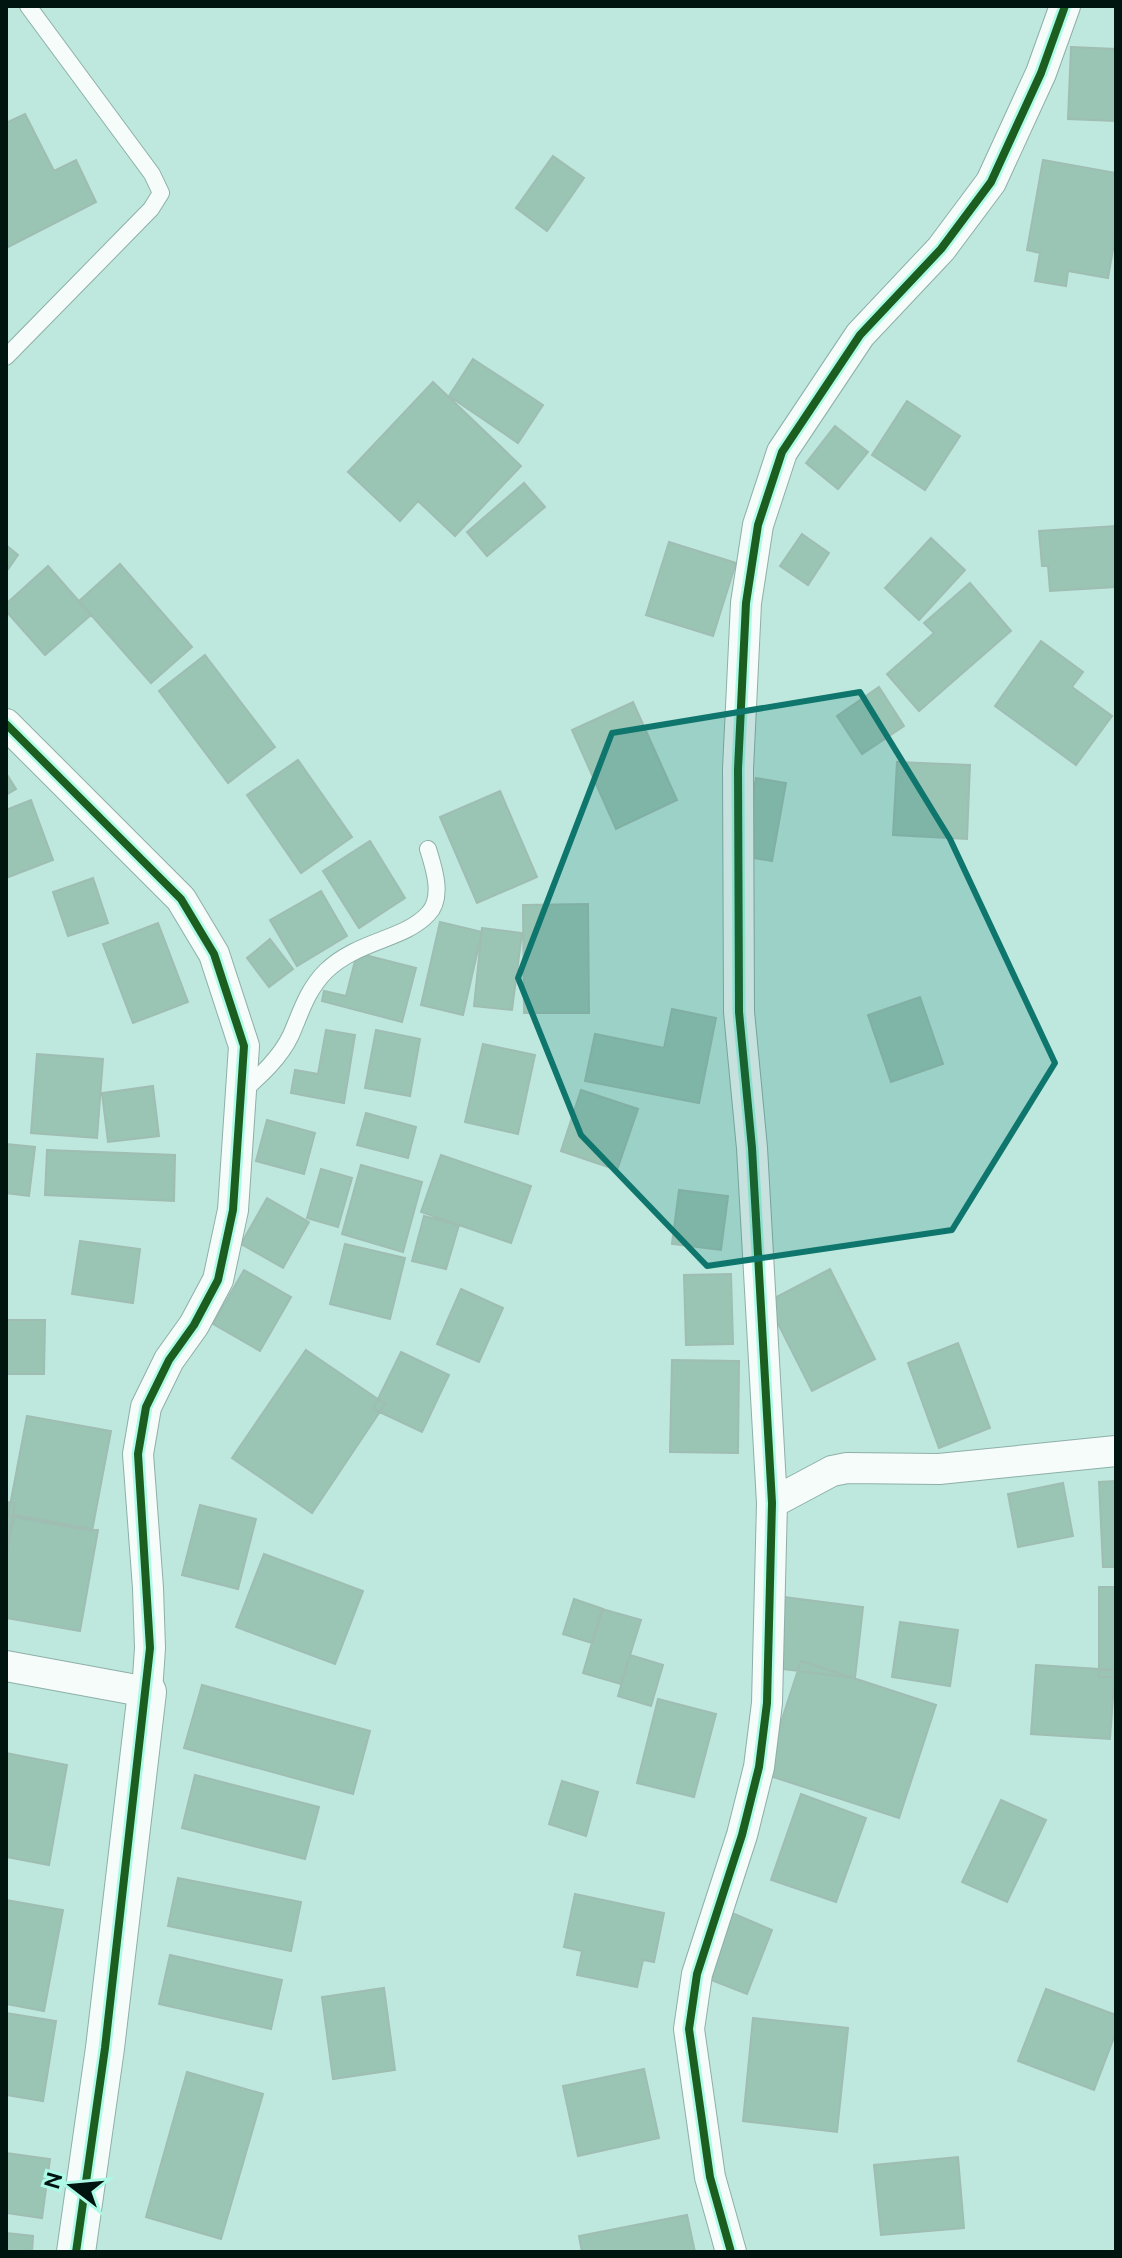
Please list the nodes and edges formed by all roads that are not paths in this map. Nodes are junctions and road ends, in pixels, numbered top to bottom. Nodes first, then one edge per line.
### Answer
1 (28, 6) edge
2 (1065, 6) edge
3 (6, 357) edge
4 (6, 724) edge
5 (428, 849) dead end
6 (243, 1091) junction
7 (1116, 1451) edge
8 (772, 1503) junction
9 (6, 1666) edge
10 (147, 1692) junction
11 (76, 2252) edge
12 (731, 2252) edge

1 - 3 lane
2 - 8 street
4 - 6 street
5 - 6 lane
6 - 10 street
7 - 8 street
8 - 12 street
9 - 10 street
10 - 11 street

